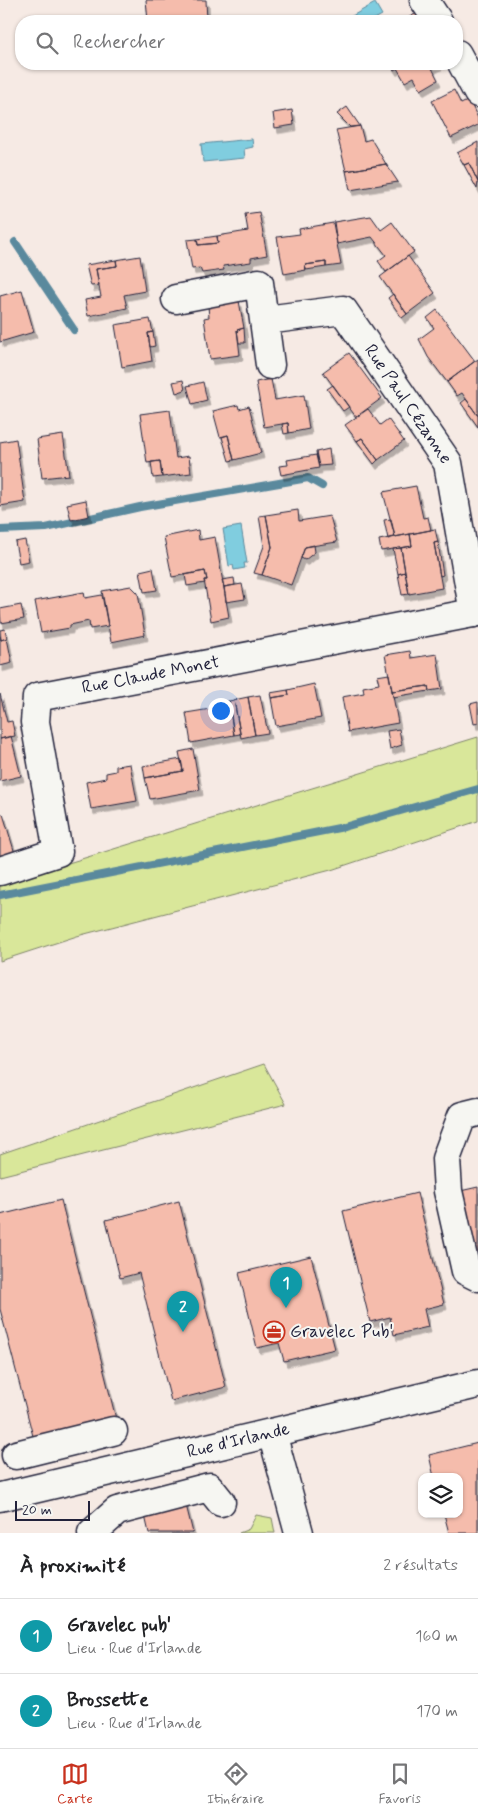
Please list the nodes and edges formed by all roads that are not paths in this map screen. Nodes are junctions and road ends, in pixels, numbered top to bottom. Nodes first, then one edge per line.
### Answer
1 (424, 0) edge
2 (434, 15) edge
3 (463, 65) edge
4 (478, 93) edge
5 (176, 299) dead end
6 (266, 320) junction
7 (270, 366) dead end
8 (476, 613) edge
9 (0, 871) edge
10 (478, 1112) edge
11 (478, 1277) edge
12 (478, 1384) edge
13 (113, 1431) dead end
14 (272, 1433) junction
15 (16, 1455) dead end
16 (0, 1497) edge
17 (221, 1502) dead end
18 (92, 1533) edge
19 (299, 1533) edge

1 - 2 street
3 - 4 street
5 - 6 street
6 - 7 street
6 - 8 street, Rue Paul Cézanne
8 - 9 street, Rue Claude Monet
10 - 11 street
12 - 14 street, Rue d'Irlande
13 - 15 street
14 - 16 street, Rue d'Irlande
14 - 19 street
17 - 18 street

